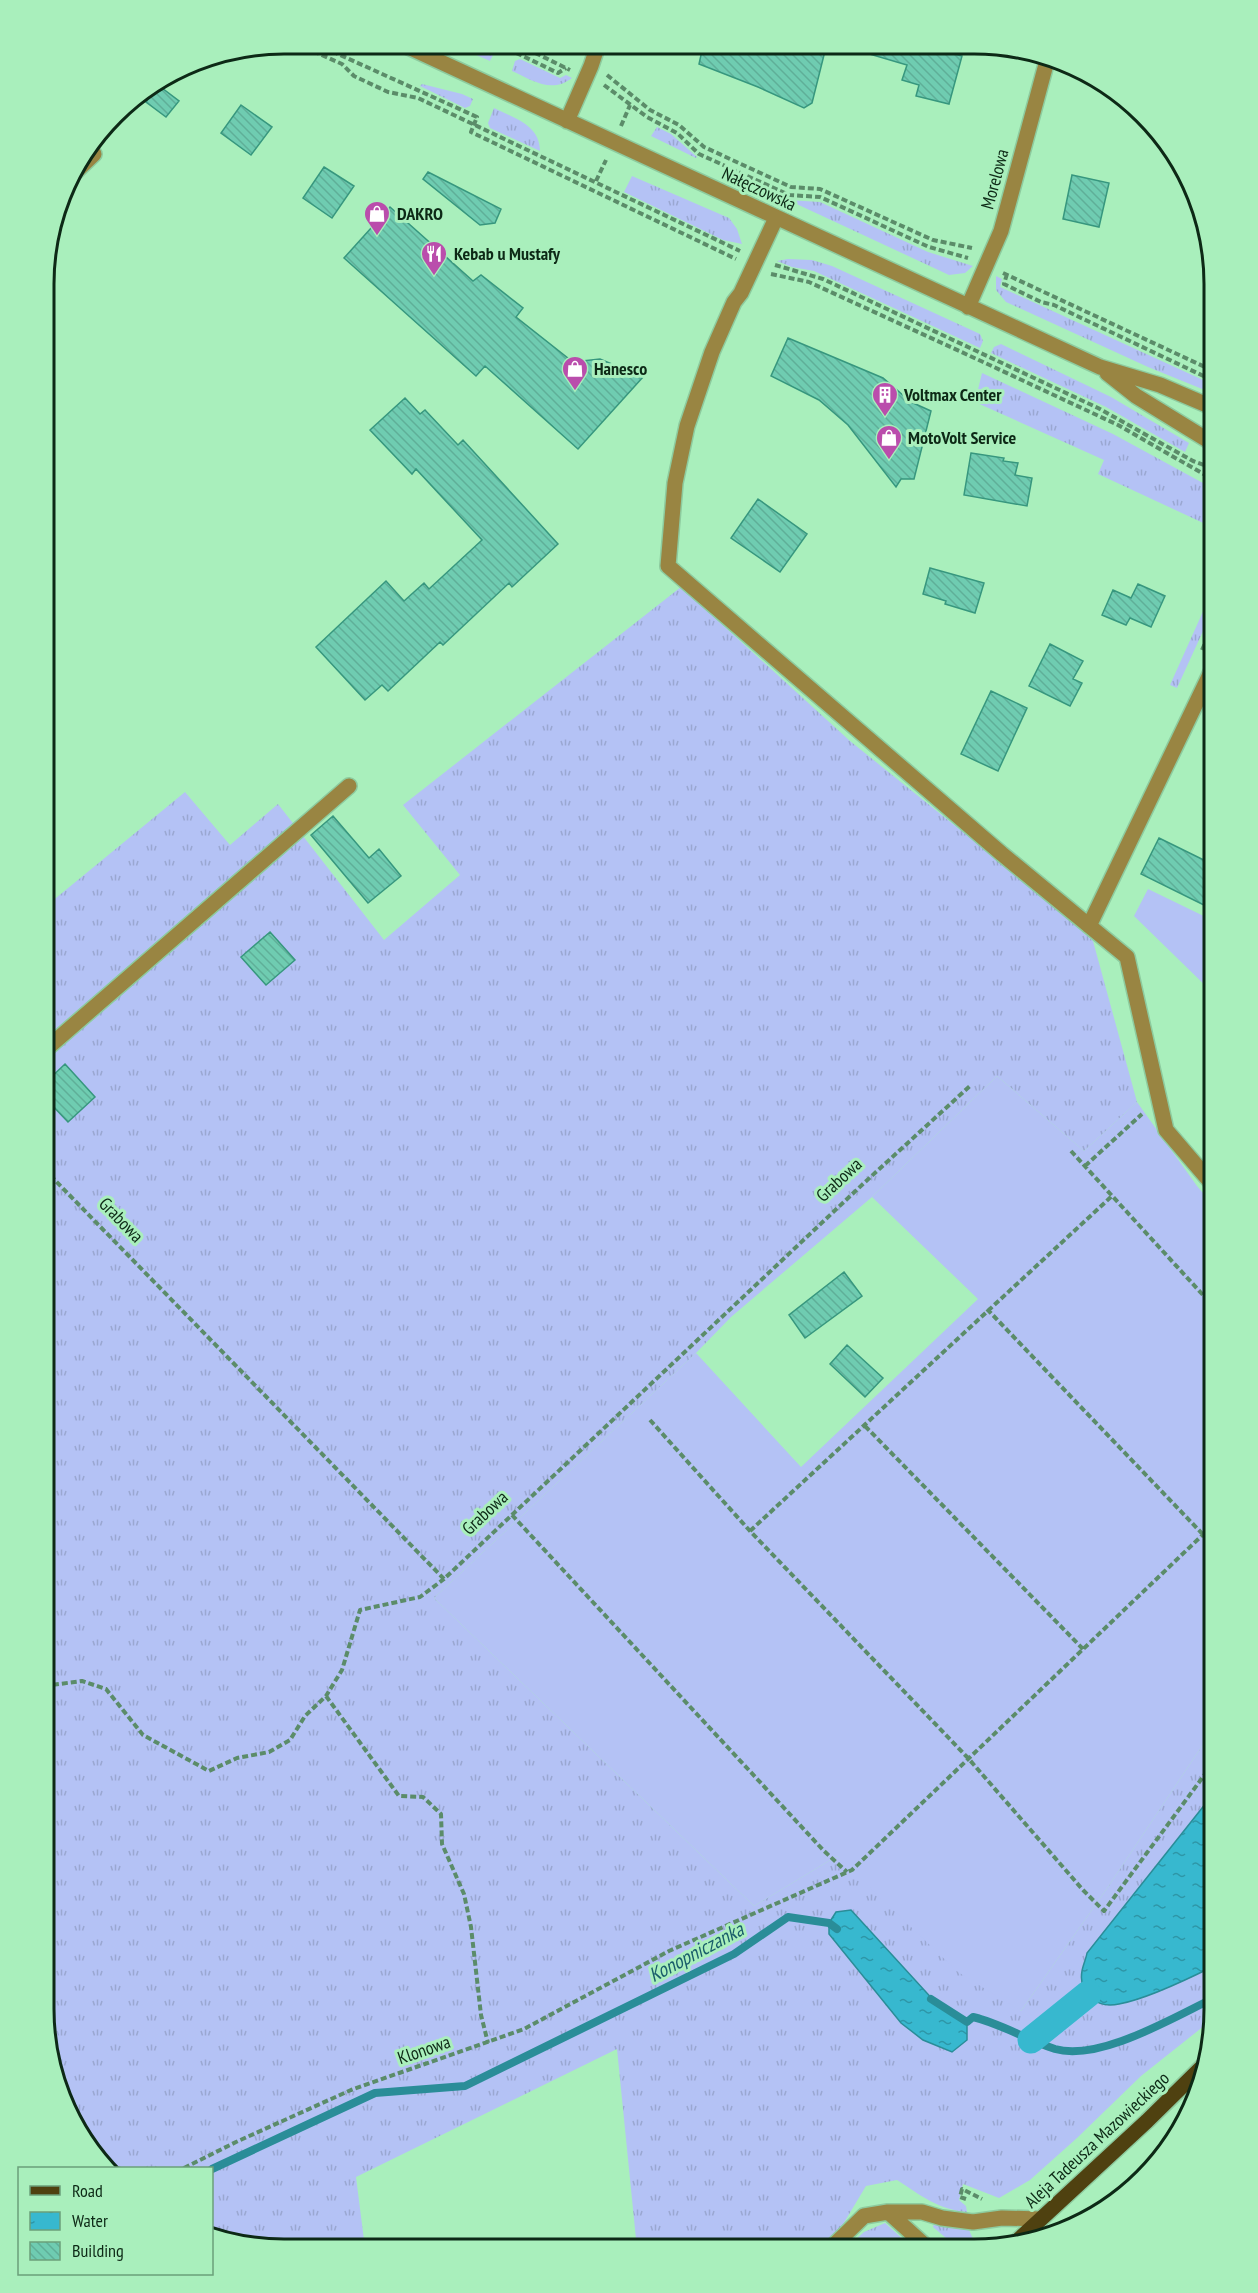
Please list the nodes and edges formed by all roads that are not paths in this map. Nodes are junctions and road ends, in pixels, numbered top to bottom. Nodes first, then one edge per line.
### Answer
1 (423, 54) edge
2 (595, 54) edge
3 (1046, 65) edge
4 (567, 121) junction
5 (776, 218) junction
6 (968, 307) junction
7 (1100, 367) junction
8 (1204, 404) edge
9 (1204, 438) edge
10 (1204, 687) edge
11 (348, 786) dead end
12 (1089, 926) junction
13 (54, 1042) edge
14 (1204, 1174) edge
15 (1195, 2074) edge
16 (888, 2212) junction
17 (1040, 2219) junction
18 (1025, 2233) edge
19 (840, 2239) edge
20 (918, 2239) edge

1 - 4 street, Nałęczowska
2 - 4 street
3 - 6 street, Morelowa
4 - 5 street, Nałęczowska
5 - 6 street, Nałęczowska
5 - 12 street
6 - 7 street, Nałęczowska
7 - 8 street, Nałęczowska
7 - 9 street, Nałęczowska
10 - 12 street
11 - 13 street
12 - 14 street
15 - 17 main road, Aleja Tadeusza Mazowieckiego
16 - 17 street
16 - 19 street
16 - 20 street
17 - 18 main road, Aleja Tadeusza Mazowieckiego

